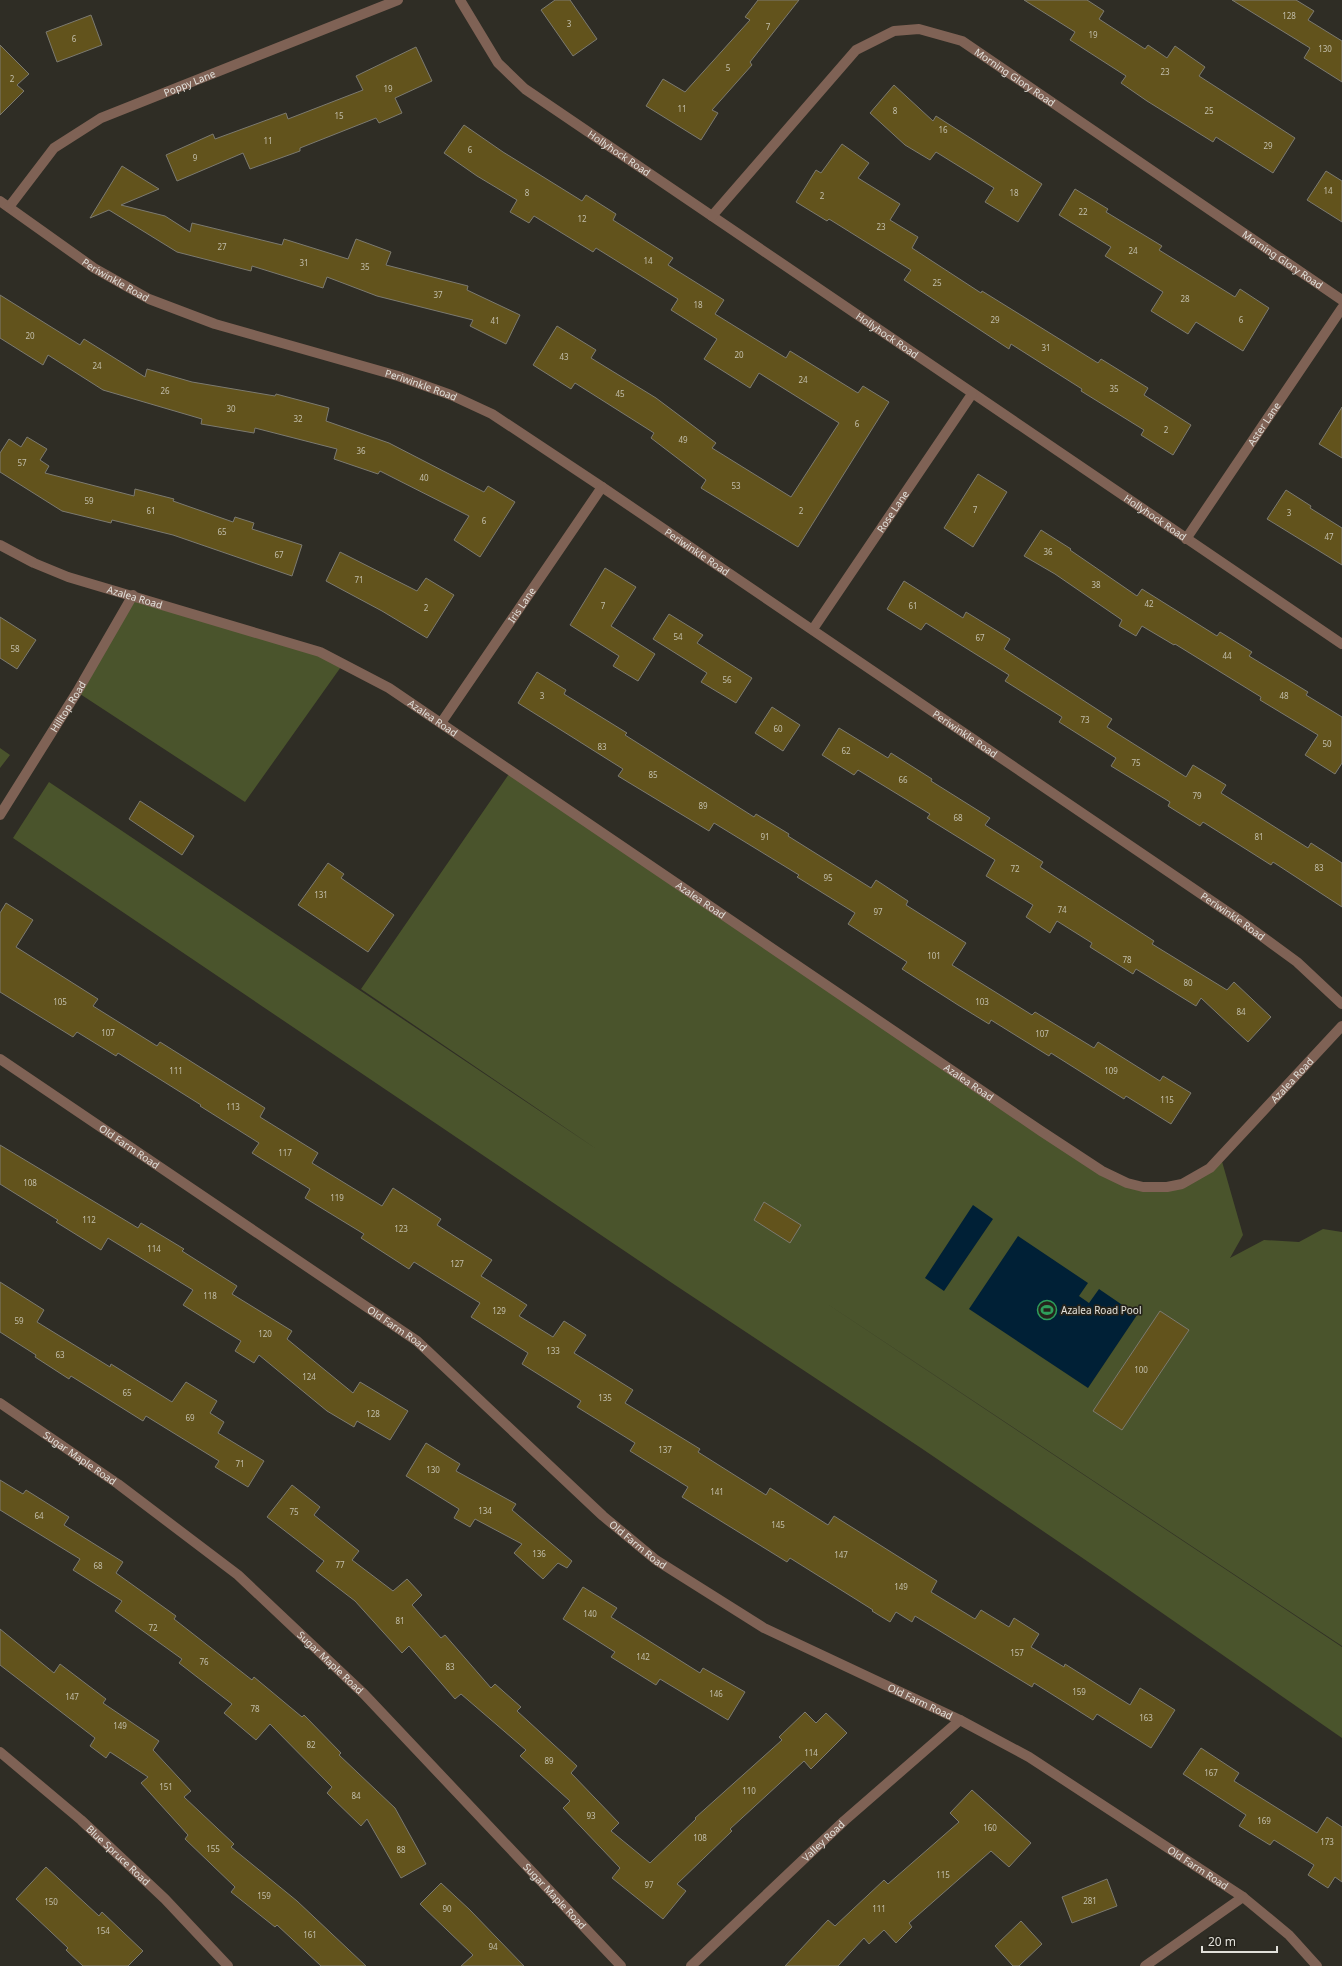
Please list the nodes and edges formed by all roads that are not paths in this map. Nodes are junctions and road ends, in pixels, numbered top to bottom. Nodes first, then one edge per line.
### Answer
1 (398, 0) edge
2 (460, 0) edge
3 (4, 204) edge
4 (712, 216) junction
5 (1342, 300) edge
6 (1342, 308) edge
7 (972, 394) junction
8 (602, 487) junction
9 (1186, 539) junction
10 (0, 545) edge
11 (133, 595) junction
12 (813, 629) junction
13 (1342, 644) edge
14 (441, 723) junction
15 (0, 815) edge
16 (1342, 1004) edge
17 (1342, 1026) edge
18 (0, 1059) edge
19 (0, 1403) edge
20 (960, 1720) junction
21 (0, 1752) edge
22 (1243, 1897) junction
23 (228, 1966) edge
24 (621, 1966) edge
25 (691, 1966) edge
26 (1145, 1966) edge
27 (1317, 1966) edge

1 - 3 street, Poppy Lane
2 - 4 street, Hollyhock Road
3 - 8 street, Periwinkle Road
4 - 5 street, Morning Glory Road
4 - 7 street, Hollyhock Road
6 - 9 street, Aster Lane
7 - 9 street, Hollyhock Road
7 - 12 street, Rose Lane
8 - 12 street, Periwinkle Road
8 - 14 street, Iris Lane
9 - 13 street, Hollyhock Road
10 - 11 street, Azalea Road
11 - 14 street, Azalea Road
11 - 15 street, Hilltop Road
12 - 16 street, Periwinkle Road
14 - 17 street, Azalea Road
18 - 20 street, Old Farm Road
19 - 24 street, Sugar Maple Road
20 - 22 street, Old Farm Road
20 - 25 street, Valley Road
21 - 23 street, Blue Spruce Road
22 - 26 street
22 - 27 street, Old Farm Road

